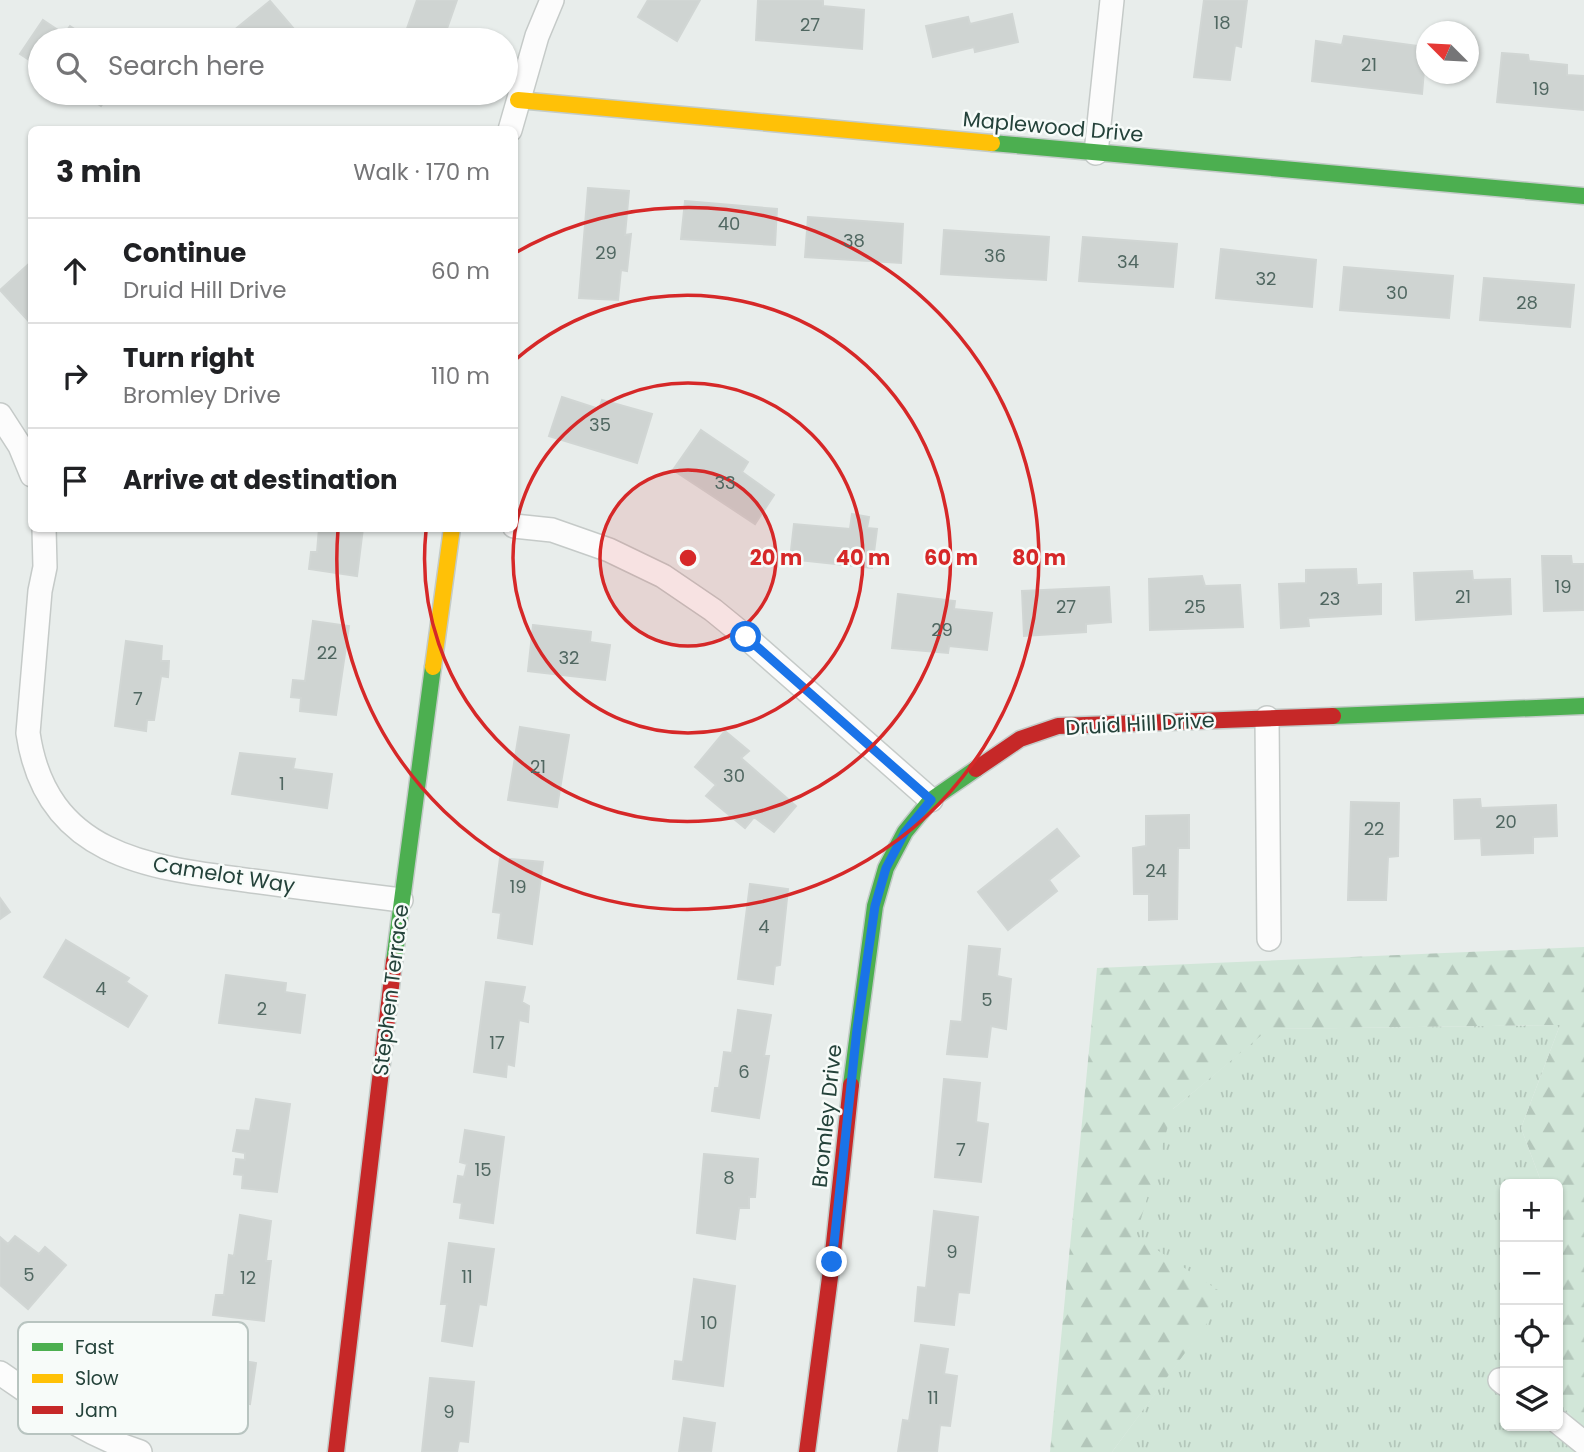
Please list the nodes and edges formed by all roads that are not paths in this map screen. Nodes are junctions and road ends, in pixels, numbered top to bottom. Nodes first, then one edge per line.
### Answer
1 (552, 0) edge
2 (1112, 0) edge
3 (518, 100) joint
4 (517, 105) edge
5 (511, 126) edge
6 (1097, 153) junction
7 (1584, 196) edge
8 (0, 415) edge
9 (28, 465) edge
10 (518, 526) edge
11 (44, 532) edge
12 (451, 532) edge
13 (1584, 706) edge
14 (1267, 718) junction
15 (931, 800) junction
16 (401, 900) junction
17 (1269, 939) dead end
18 (0, 1373) edge
19 (18, 1385) edge
20 (1563, 1426) edge
21 (94, 1434) edge
22 (1584, 1443) edge
23 (140, 1452) edge
24 (336, 1452) edge
25 (807, 1452) edge

1 - 3 street
2 - 6 street
3 - 6 street, Maplewood Drive
4 - 5 street
6 - 7 street, Maplewood Drive
8 - 9 street
10 - 15 street
11 - 16 street, Camelot Way
12 - 16 street, Stephen Terrace
13 - 14 street, Druid Hill Drive
14 - 15 street, Druid Hill Drive
14 - 17 street
15 - 25 street, Bromley Drive
16 - 24 street, Stephen Terrace
18 - 19 street
20 - 22 street
21 - 23 street

